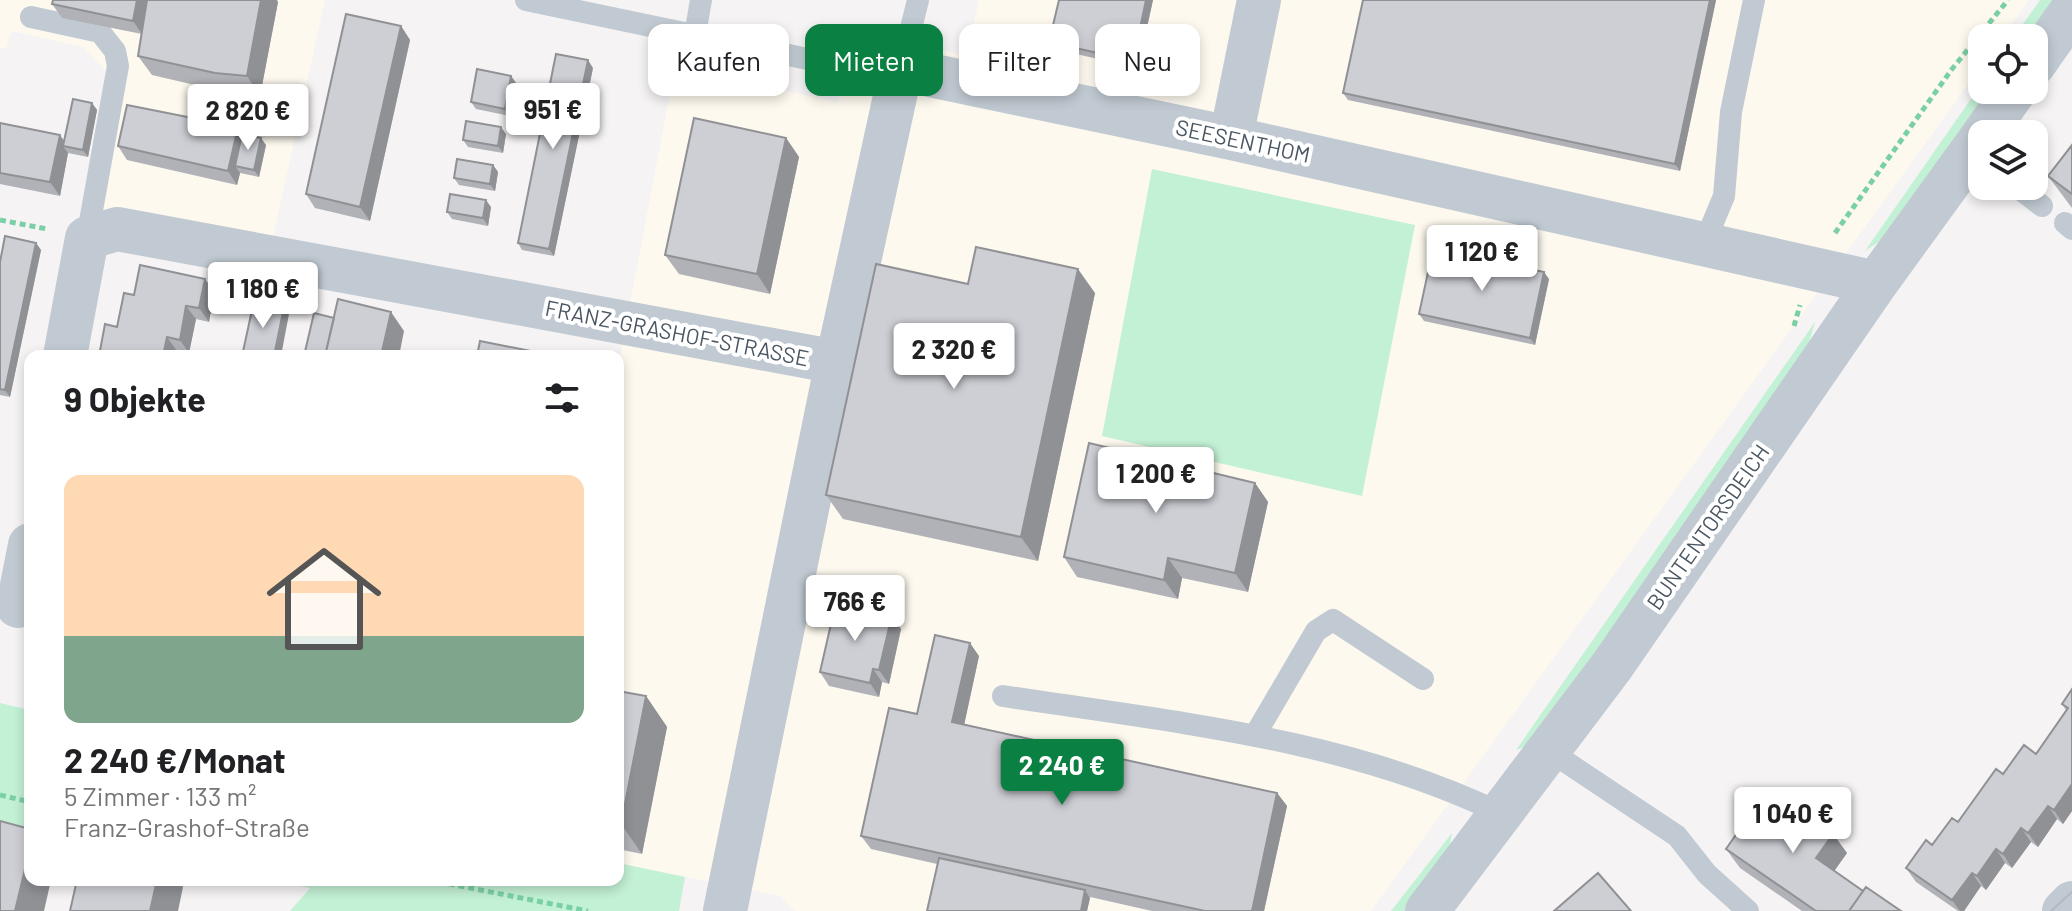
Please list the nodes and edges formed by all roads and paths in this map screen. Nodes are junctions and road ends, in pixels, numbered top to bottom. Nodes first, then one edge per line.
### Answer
1 (526, 0) edge
2 (701, 0) edge
3 (918, 0) edge
4 (1259, 0) edge
5 (1754, 0) edge
6 (2008, 0) edge
7 (2072, 10) edge
8 (31, 17) dead end
9 (697, 24) edge
10 (912, 24) edge
11 (648, 25) edge
12 (2048, 44) edge
13 (943, 78) edge
14 (895, 96) edge
15 (1231, 138) junction
16 (1968, 161) edge
17 (2034, 200) edge
18 (2057, 218) edge
19 (0, 220) edge
20 (87, 238) junction
21 (1704, 244) junction
22 (1810, 268) junction
23 (1876, 283) junction
24 (1791, 340) dead end
25 (66, 350) edge
26 (837, 362) junction
27 (1423, 679) dead end
28 (1003, 696) dead end
29 (1255, 735) junction
30 (1548, 750) junction
31 (0, 795) edge
32 (24, 801) edge
33 (1500, 813) junction
34 (460, 886) edge
35 (2072, 903) edge
36 (588, 911) edge
37 (725, 911) edge
38 (1427, 911) edge
39 (1748, 911) edge
40 (2064, 911) edge

1 - 11 lane
2 - 9 lane
3 - 10 lane
4 - 15 street
5 - 21 lane
6 - 22 path
7 - 12 street
8 - 20 lane
13 - 15 street, SEESENTHOM
14 - 26 street
15 - 21 street, SEESENTHOM
16 - 23 street, BUNTENTORSDEICH
17 - 18 lane
19 - 20 path
20 - 25 street
20 - 26 street, FRANZ-GRASHOF-STRASSE
21 - 22 street, SEESENTHOM
22 - 23 street, SEESENTHOM
22 - 24 path
23 - 30 street, BUNTENTORSDEICH
26 - 37 street, FRANZ-GRASHOF-STRASSE
27 - 29 lane
28 - 29 lane
29 - 33 lane
30 - 33 street, BUNTENTORSDEICH
30 - 39 lane
31 - 32 path
33 - 38 street, BUNTENTORSDEICH
34 - 36 path
35 - 40 street

